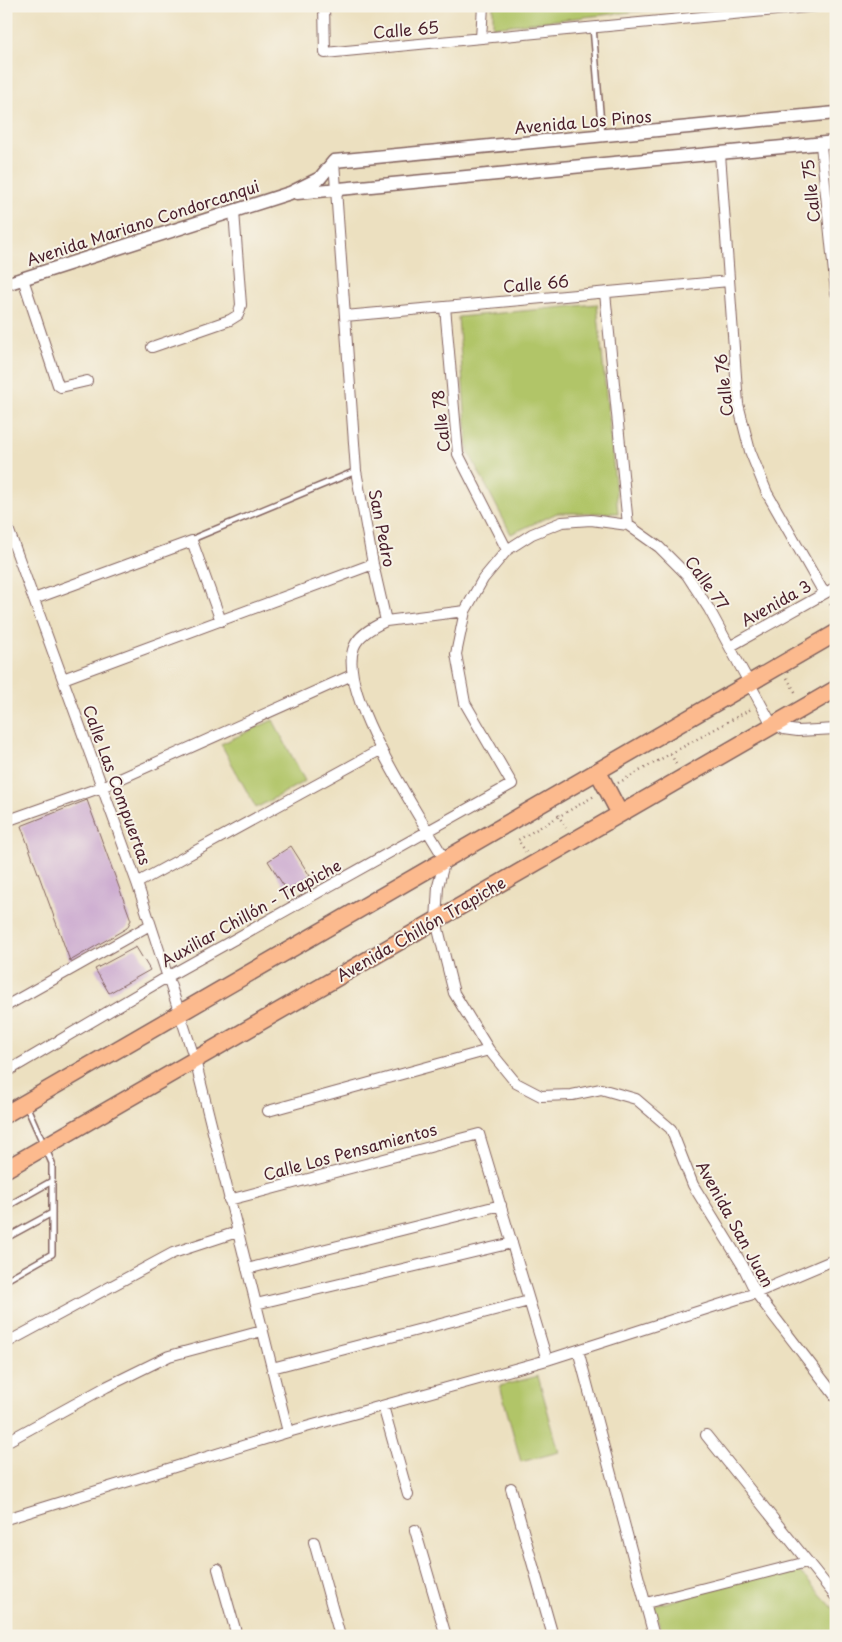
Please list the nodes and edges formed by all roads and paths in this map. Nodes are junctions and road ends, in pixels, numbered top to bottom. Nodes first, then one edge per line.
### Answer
1 (324, 6) edge
2 (483, 6) edge
3 (818, 6) edge
4 (750, 9) edge
5 (593, 27) junction
6 (480, 38) junction
7 (836, 113) edge
8 (602, 136) junction
9 (836, 142) edge
10 (821, 145) junction
11 (720, 154) junction
12 (334, 162) junction
13 (336, 189) junction
14 (290, 194) junction
15 (234, 211) junction
16 (23, 279) junction
17 (730, 282) junction
18 (6, 284) edge
19 (605, 293) junction
20 (836, 293) edge
21 (445, 307) junction
22 (345, 316) junction
23 (152, 347) dead end
24 (87, 381) dead end
25 (356, 471) junction
26 (6, 522) edge
27 (628, 525) junction
28 (192, 541) junction
29 (506, 550) junction
30 (373, 564) junction
31 (836, 587) edge
32 (824, 594) junction
33 (34, 599) junction
34 (465, 611) junction
35 (221, 621) junction
36 (386, 621) junction
37 (836, 633) edge
38 (731, 646) junction
39 (780, 666) junction
40 (352, 675) junction
41 (63, 679) junction
42 (749, 684) junction
43 (836, 688) edge
44 (760, 704) junction
45 (804, 707) junction
46 (774, 724) junction
47 (836, 729) edge
48 (380, 750) junction
49 (598, 772) junction
50 (512, 784) joint
51 (102, 787) junction
52 (607, 789) junction
53 (620, 814) junction
54 (6, 821) edge
55 (428, 831) junction
56 (445, 860) junction
57 (533, 864) junction
58 (137, 883) junction
59 (436, 920) junction
60 (150, 925) junction
61 (167, 977) junction
62 (6, 1006) edge
63 (179, 1014) junction
64 (489, 1050) junction
65 (195, 1060) junction
66 (6, 1072) edge
67 (25, 1103) junction
68 (268, 1111) dead end
69 (6, 1114) edge
70 (45, 1146) junction
71 (6, 1169) edge
72 (52, 1181) junction
73 (229, 1200) junction
74 (500, 1205) junction
75 (6, 1207) edge
76 (52, 1213) junction
77 (237, 1232) junction
78 (6, 1238) edge
79 (512, 1243) junction
80 (836, 1259) edge
81 (247, 1269) junction
82 (6, 1280) edge
83 (756, 1294) junction
84 (529, 1300) junction
85 (256, 1304) junction
86 (262, 1331) junction
87 (6, 1343) edge
88 (578, 1350) junction
89 (547, 1360) junction
90 (272, 1368) junction
91 (836, 1397) edge
92 (383, 1406) junction
93 (288, 1432) junction
94 (706, 1435) dead end
95 (6, 1442) edge
96 (512, 1488) dead end
97 (408, 1494) dead end
98 (6, 1519) edge
99 (415, 1530) dead end
100 (314, 1542) dead end
101 (807, 1562) junction
102 (218, 1569) dead end
103 (836, 1597) edge
104 (646, 1603) junction
105 (237, 1636) edge
106 (340, 1636) edge
107 (446, 1636) edge
108 (553, 1636) edge
109 (654, 1636) edge

1 - 6 street, Calle 65
2 - 6 street
3 - 4 street, Calle 65
4 - 5 street, Calle 65
5 - 6 street, Calle 65
5 - 8 lane
7 - 8 street, Avenida Los Pinos
8 - 12 street, Avenida Los Pinos
9 - 10 street
10 - 11 street
10 - 20 street, Calle 75
11 - 13 street
11 - 17 street, Calle 76
12 - 13 street, San Pedro
12 - 14 street, Avenida Mariano Condorcanqui
13 - 14 street, Avenida Mariano Condorcanqui
13 - 22 street, San Pedro
14 - 15 street, Avenida Mariano Condorcanqui
15 - 16 street, Avenida Mariano Condorcanqui
15 - 23 street
16 - 18 street, Avenida Mariano Condorcanqui
16 - 24 street
17 - 19 street, Calle 66
17 - 32 street, Calle 76
19 - 21 street, Calle 66
19 - 27 street
21 - 22 street, Calle 66
21 - 29 street, Calle 78
22 - 25 street, San Pedro
25 - 28 lane
25 - 30 street, San Pedro
26 - 33 street, Calle Las Compuertas
27 - 29 street, Calle 77
27 - 38 street, Calle 77
28 - 33 street
28 - 35 street
29 - 34 street, Calle 77
30 - 35 street
30 - 36 street, San Pedro
31 - 32 street, Avenida 3
32 - 38 street, Avenida 3
33 - 41 street, Calle Las Compuertas
34 - 36 street
34 - 50 street, Calle 77
35 - 41 street
36 - 40 street
37 - 39 main road
38 - 42 street, Calle 77
39 - 42 main road
39 - 45 path
40 - 48 street
40 - 51 street
41 - 51 street, Calle Las Compuertas
42 - 44 street, Calle 77
42 - 49 main road
43 - 45 main road, Avenida Chillón Trapiche
44 - 46 street, Calle 77
44 - 52 path
45 - 46 main road, Avenida Chillón Trapiche
46 - 47 street
46 - 53 main road, Avenida Chillón Trapiche
48 - 55 street
48 - 58 street
49 - 52 main road
49 - 56 main road
50 - 55 street, Auxiliar Chillón - Trapiche
51 - 54 street
51 - 58 street, Calle Las Compuertas
52 - 53 main road
52 - 57 path
53 - 57 main road, Avenida Chillón Trapiche
55 - 56 street
55 - 61 street, Auxiliar Chillón - Trapiche
56 - 59 street, Avenida San Juan
56 - 63 main road
57 - 59 main road, Avenida Chillón Trapiche
58 - 60 street, Calle Las Compuertas
59 - 64 street, Avenida San Juan
59 - 65 main road, Avenida Chillón Trapiche
60 - 61 street, Calle Las Compuertas
60 - 62 street
61 - 63 street, Calle Las Compuertas
61 - 66 street, Auxiliar Chillón - Trapiche
63 - 65 street, Calle Las Compuertas
63 - 67 main road
64 - 68 street
64 - 83 street, Avenida San Juan
65 - 70 main road, Avenida Chillón Trapiche
65 - 73 street, Calle Las Compuertas
67 - 69 main road
67 - 70 lane
70 - 71 main road, Avenida Chillón Trapiche
70 - 72 lane
72 - 75 lane
72 - 76 lane
73 - 74 street, Calle Los Pensamientos
73 - 77 street, Calle Las Compuertas
74 - 79 street
74 - 81 street
76 - 78 lane
76 - 82 lane
77 - 81 street, Calle Las Compuertas
77 - 87 street
79 - 84 street
79 - 85 street
80 - 83 street
81 - 85 street, Calle Las Compuertas
83 - 88 street
83 - 91 street, Avenida San Juan
84 - 89 street
84 - 90 street
85 - 86 street, Calle Las Compuertas
86 - 90 street, Calle Las Compuertas
86 - 95 street
88 - 89 street
88 - 104 street
89 - 92 street
90 - 93 street, Calle Las Compuertas
92 - 93 street
92 - 97 street
93 - 98 street
94 - 101 street
96 - 108 street
99 - 107 street
100 - 106 street
101 - 103 street
101 - 104 street
102 - 105 street
104 - 109 street

